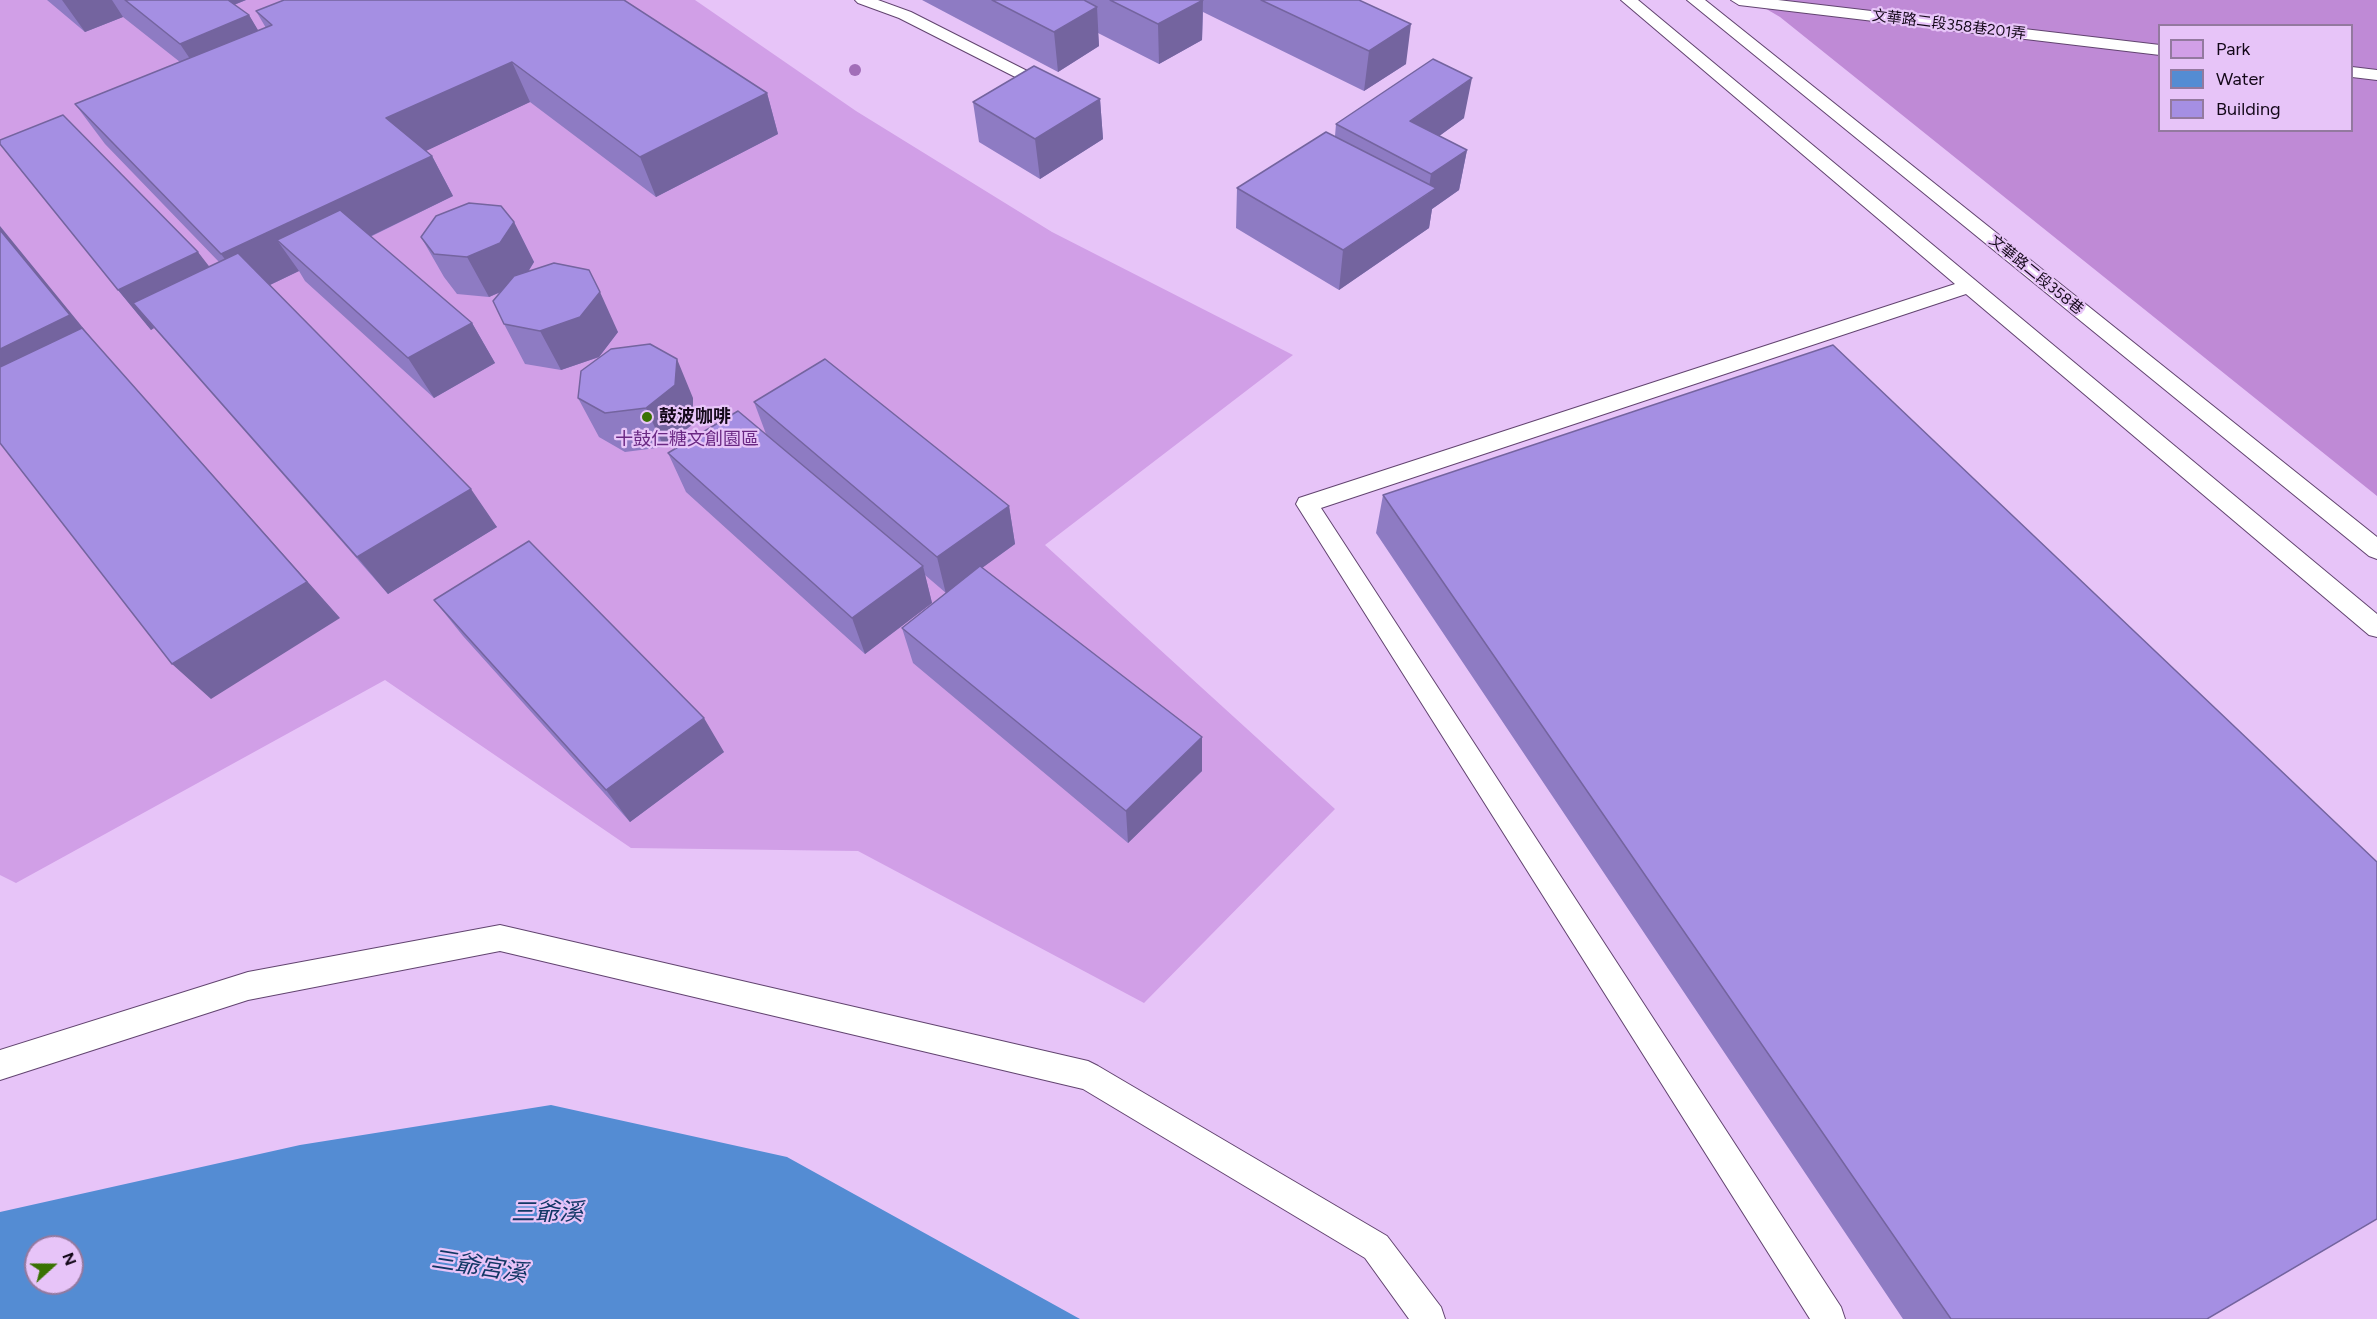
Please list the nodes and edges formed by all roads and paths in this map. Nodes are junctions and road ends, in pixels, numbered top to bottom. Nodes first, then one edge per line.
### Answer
1 (863, 0) edge
2 (1629, 0) edge
3 (1695, 0) edge
4 (1739, 0) edge
5 (2158, 50) edge
6 (2353, 72) edge
7 (2377, 75) edge
8 (1039, 83) edge
9 (1970, 286) junction
10 (2377, 550) edge
11 (2377, 628) edge
12 (0, 1065) edge
13 (1428, 1319) edge
14 (1829, 1319) edge

1 - 8 lane
2 - 9 lane
3 - 10 lane, 文華路二段358巷
4 - 5 lane, 文華路二段358巷201弄
6 - 7 lane
9 - 11 lane
9 - 14 lane
12 - 13 lane

